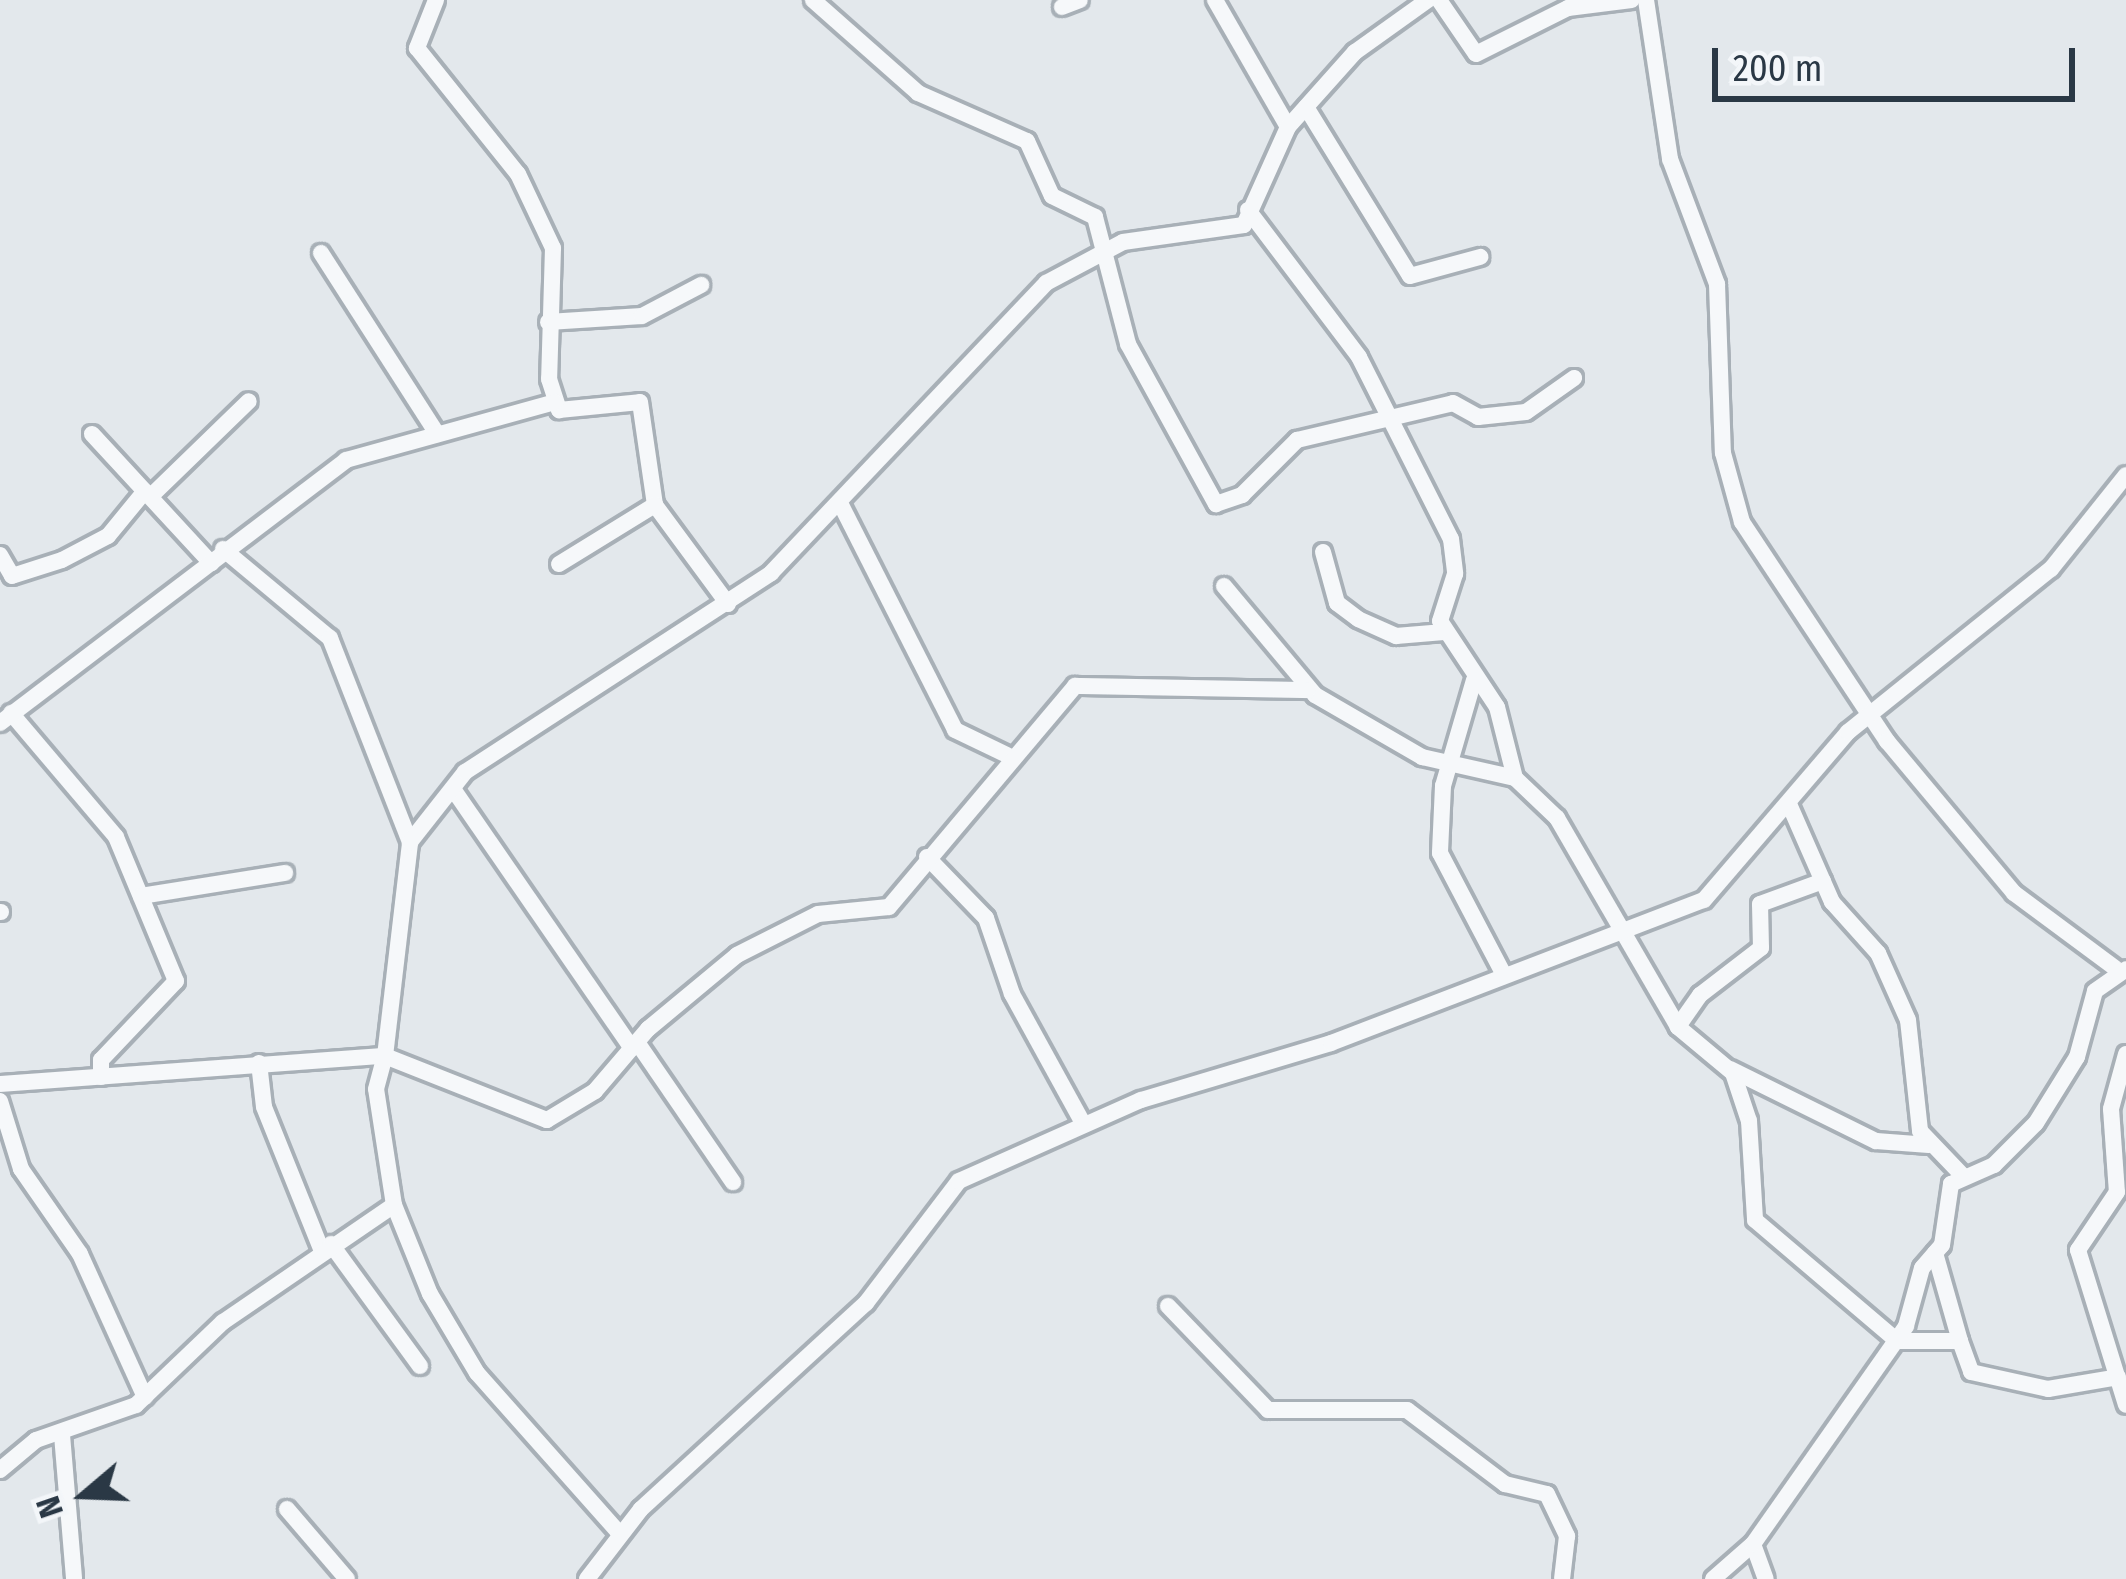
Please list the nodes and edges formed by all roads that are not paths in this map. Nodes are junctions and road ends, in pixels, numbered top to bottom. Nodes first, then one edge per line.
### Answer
1 (436, 0) edge
2 (813, 0) edge
3 (1216, 0) edge
4 (1428, 0) edge
5 (1439, 0) edge
6 (1631, 0) edge
7 (1646, 0) edge
8 (1306, 107) junction
9 (1288, 127) junction
10 (1248, 210) junction
11 (321, 253) dead end
12 (1104, 255) junction
13 (1480, 257) dead end
14 (701, 285) dead end
15 (548, 322) junction
16 (1574, 378) dead end
17 (249, 401) dead end
18 (555, 402) junction
19 (1389, 417) junction
20 (92, 434) dead end
21 (437, 434) junction
22 (2126, 475) edge
23 (148, 494) junction
24 (840, 503) junction
25 (656, 505) junction
26 (1323, 552) dead end
27 (0, 555) edge
28 (217, 556) junction
29 (559, 564) dead end
30 (1224, 586) dead end
31 (728, 604) junction
32 (1444, 632) junction
33 (1474, 680) junction
34 (1308, 690) junction
35 (1870, 712) junction
36 (5, 718) edge
37 (1007, 755) junction
38 (1450, 763) junction
39 (1515, 778) junction
40 (453, 789) junction
41 (1789, 803) junction
42 (410, 842) junction
43 (927, 857) junction
44 (285, 873) dead end
45 (1823, 881) junction
46 (141, 896) junction
47 (1618, 932) junction
48 (2114, 965) edge
49 (1504, 975) junction
50 (1678, 1027) junction
51 (634, 1045) junction
52 (2126, 1054) edge
53 (385, 1056) junction
54 (259, 1063) junction
55 (1730, 1069) junction
56 (100, 1077) junction
57 (0, 1084) edge
58 (0, 1101) edge
59 (1084, 1125) junction
60 (1929, 1145) junction
61 (1964, 1177) junction
62 (733, 1182) dead end
63 (394, 1205) junction
64 (326, 1247) junction
65 (1935, 1253) junction
66 (1168, 1306) dead end
67 (1897, 1341) junction
68 (1960, 1341) junction
69 (421, 1366) dead end
70 (2118, 1377) junction
71 (145, 1397) junction
72 (2126, 1406) edge
73 (62, 1436) junction
74 (0, 1470) edge
75 (287, 1509) dead end
76 (620, 1534) junction
77 (1754, 1544) junction
78 (74, 1579) edge
79 (347, 1579) edge
80 (587, 1579) edge
81 (1562, 1579) edge
82 (1713, 1579) edge
83 (1766, 1579) edge

1 - 15 street
2 - 12 street
3 - 9 street
4 - 8 street
5 - 6 street
7 - 35 street
8 - 9 street
8 - 13 street
9 - 10 street
10 - 12 street
10 - 19 street
11 - 21 street
12 - 19 street
12 - 24 street
14 - 15 street
15 - 18 street
16 - 19 street
17 - 23 street
18 - 21 street
18 - 25 street
19 - 32 street
20 - 23 street
21 - 28 street
22 - 35 street
23 - 27 street
23 - 28 street
24 - 31 street
24 - 37 street
25 - 29 street
25 - 31 street
26 - 32 street
28 - 36 street
28 - 42 street
30 - 34 street
31 - 40 street
32 - 33 street
33 - 38 street
33 - 39 street
34 - 37 street
34 - 38 street
35 - 41 street
35 - 48 street
36 - 46 street
37 - 43 street
38 - 39 street
38 - 49 street
39 - 47 street
40 - 42 street
40 - 51 street
41 - 45 street
41 - 47 street
42 - 53 street
43 - 51 street
43 - 59 street
44 - 46 street
45 - 50 street
45 - 60 street
46 - 56 street
47 - 49 street
47 - 50 street
48 - 61 street
49 - 59 street
50 - 55 street
51 - 53 street
51 - 62 street
52 - 70 street
53 - 54 street
53 - 63 street
54 - 56 street
54 - 64 street
55 - 60 street
55 - 67 street
56 - 57 street
58 - 71 street
59 - 76 street
60 - 61 street
61 - 65 street
63 - 64 street
63 - 76 street
64 - 69 street
64 - 71 street
65 - 67 street
65 - 68 street
66 - 81 street
67 - 68 street
67 - 77 street
68 - 70 street
70 - 72 street
71 - 73 street
73 - 74 street
73 - 78 street
75 - 79 street
76 - 80 street
77 - 82 street
77 - 83 street

